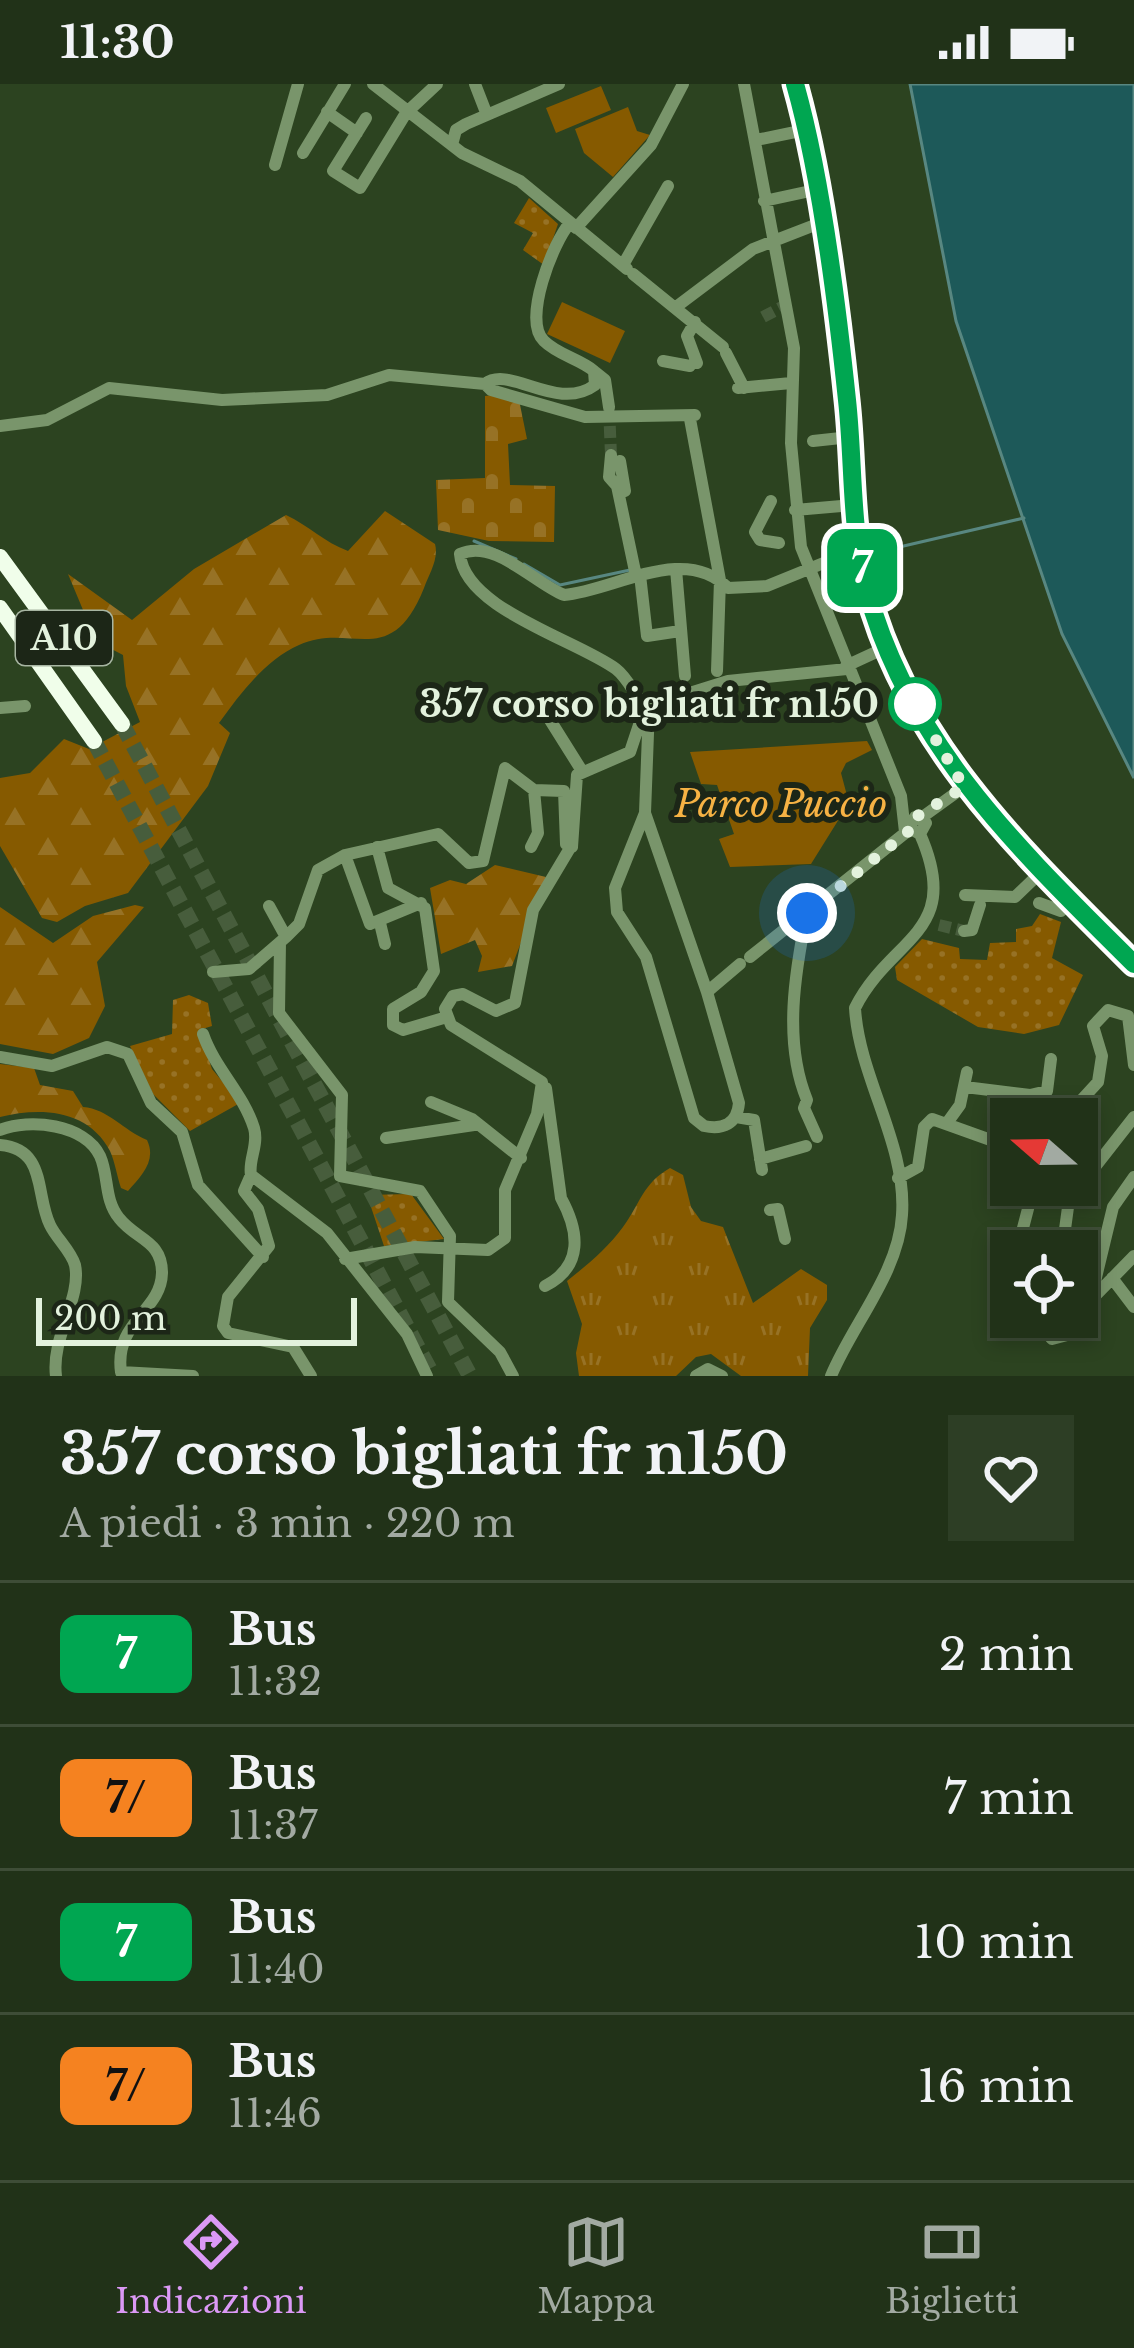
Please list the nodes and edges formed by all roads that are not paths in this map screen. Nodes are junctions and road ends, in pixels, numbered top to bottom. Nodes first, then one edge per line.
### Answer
1 (298, 84) edge
2 (345, 84) edge
3 (373, 84) edge
4 (437, 84) edge
5 (475, 84) edge
6 (559, 84) edge
7 (683, 84) edge
8 (744, 84) edge
9 (795, 84) edge
10 (326, 112) junction
11 (406, 113) junction
12 (488, 115) junction
13 (366, 118) dead end
14 (805, 130) junction
15 (357, 134) junction
16 (756, 140) junction
17 (452, 146) junction
18 (303, 153) dead end
19 (274, 165) dead end
20 (668, 186) dead end
21 (815, 190) junction
22 (764, 201) junction
23 (820, 223) junction
24 (573, 225) junction
25 (770, 240) junction
26 (628, 269) junction
27 (676, 307) junction
28 (695, 322) junction
29 (663, 361) dead end
30 (594, 371) junction
31 (791, 382) junction
32 (485, 384) junction
33 (609, 407) tunnel mouth
34 (648, 417) junction
35 (0, 426) edge
36 (648, 433) dead end
37 (850, 437) junction
38 (813, 441) dead end
39 (616, 458) tunnel mouth
40 (771, 501) dead end
41 (794, 504) junction
42 (853, 505) junction
43 (791, 546) junction
44 (858, 549) junction
45 (0, 557) edge
46 (676, 569) junction
47 (806, 571) junction
48 (639, 575) junction
49 (719, 580) junction
50 (0, 608) edge
51 (680, 631) junction
52 (887, 647) junction
53 (846, 667) junction
54 (717, 671) dead end
55 (685, 676) dead end
56 (25, 706) dead end
57 (647, 707) junction
58 (0, 708) edge
59 (545, 712) dead end
60 (122, 724) tunnel mouth
61 (94, 741) tunnel mouth
62 (582, 771) junction
63 (964, 787) junction
64 (534, 790) junction
65 (644, 813) junction
66 (912, 832) junction
67 (377, 848) junction
68 (531, 848) dead end
69 (570, 848) junction
70 (345, 855) junction
71 (1040, 873) junction
72 (965, 896) dead end
73 (1070, 901) junction
74 (421, 903) junction
75 (1039, 903) dead end
76 (980, 905) dead end
77 (269, 906) dead end
78 (807, 913) junction
79 (380, 923) junction
80 (964, 931) dead end
81 (283, 940) junction
82 (385, 944) dead end
83 (1134, 964) edge
84 (213, 972) dead end
85 (707, 992) junction
86 (447, 1017) junction
87 (203, 1034) dead end
88 (0, 1057) edge
89 (1051, 1059) dead end
90 (1134, 1065) edge
91 (967, 1072) dead end
92 (542, 1082) junction
93 (965, 1087) junction
94 (1083, 1098) edge
95 (431, 1102) dead end
96 (736, 1117) junction
97 (1134, 1117) edge
98 (947, 1123) junction
99 (474, 1125) junction
100 (0, 1130) edge
101 (990, 1137) edge
102 (386, 1138) dead end
103 (0, 1145) edge
104 (521, 1158) junction
105 (251, 1175) junction
106 (1134, 1177) edge
107 (898, 1178) junction
108 (770, 1210) dead end
109 (1065, 1230) edge
110 (785, 1239) dead end
111 (451, 1248) junction
112 (1134, 1256) edge
113 (263, 1257) junction
114 (345, 1259) junction
115 (1098, 1268) edge
116 (1112, 1278) junction
117 (545, 1286) dead end
118 (1098, 1292) edge
119 (1134, 1307) edge
120 (121, 1374) edge
121 (56, 1376) edge
122 (194, 1376) edge
123 (311, 1376) edge
124 (427, 1376) edge
125 (513, 1376) edge
126 (696, 1376) edge
127 (722, 1376) edge
128 (831, 1376) edge

1 - 19 street
2 - 10 street
3 - 11 street
4 - 11 street
5 - 12 street
6 - 12 street
7 - 24 street
8 - 16 street
9 - 14 main road
10 - 15 street
10 - 18 street
11 - 15 street
11 - 17 street
12 - 17 street
13 - 15 street
14 - 16 street
14 - 21 main road
16 - 22 street
17 - 24 street
20 - 26 street
21 - 22 street
21 - 23 main road
22 - 25 street
23 - 25 street
23 - 37 main road
24 - 26 street
24 - 30 street
25 - 27 street
25 - 31 street
26 - 27 street
27 - 28 street
28 - 29 street
28 - 31 street
30 - 32 street
30 - 33 street
31 - 41 street
32 - 34 street
32 - 35 street
34 - 36 street
34 - 49 street
37 - 38 street
37 - 42 main road
39 - 48 street
40 - 43 street
41 - 42 street
41 - 43 street
42 - 44 main road
43 - 47 street
44 - 47 street
44 - 52 main road
45 - 60 highway, A10
46 - 48 street
46 - 49 street
46 - 51 street
47 - 49 street
47 - 53 street
48 - 51 street
48 - 57 street
49 - 54 street
50 - 61 highway, A10
51 - 55 street
52 - 53 street
52 - 63 main road
53 - 57 street
53 - 66 street
56 - 58 street
57 - 62 street
57 - 65 street
59 - 62 street
62 - 69 street
63 - 66 street
63 - 71 main road
64 - 67 street
64 - 68 street
64 - 69 street
65 - 85 street
65 - 96 street
66 - 78 street
66 - 107 street
67 - 70 street
67 - 74 street
69 - 86 street
70 - 79 street
70 - 81 street
71 - 72 street
71 - 73 main road
73 - 75 street
73 - 83 main road
74 - 79 street
74 - 86 street
76 - 80 street
77 - 81 street
78 - 85 street
78 - 96 street
79 - 82 street
81 - 84 street
81 - 111 street
85 - 96 street
86 - 92 street
87 - 105 street
88 - 113 street
89 - 93 street
90 - 94 street
91 - 93 street
92 - 104 street
92 - 117 street
93 - 98 street
95 - 99 street
97 - 109 street
98 - 101 street
98 - 107 street
99 - 102 street
99 - 104 street
100 - 120 street
103 - 121 street
104 - 111 street
105 - 113 street
105 - 114 street
106 - 115 street
107 - 128 street
108 - 110 street
111 - 114 street
111 - 125 street
112 - 116 street
113 - 123 street
114 - 124 street
116 - 118 street
116 - 119 street
120 - 122 street
126 - 127 street

